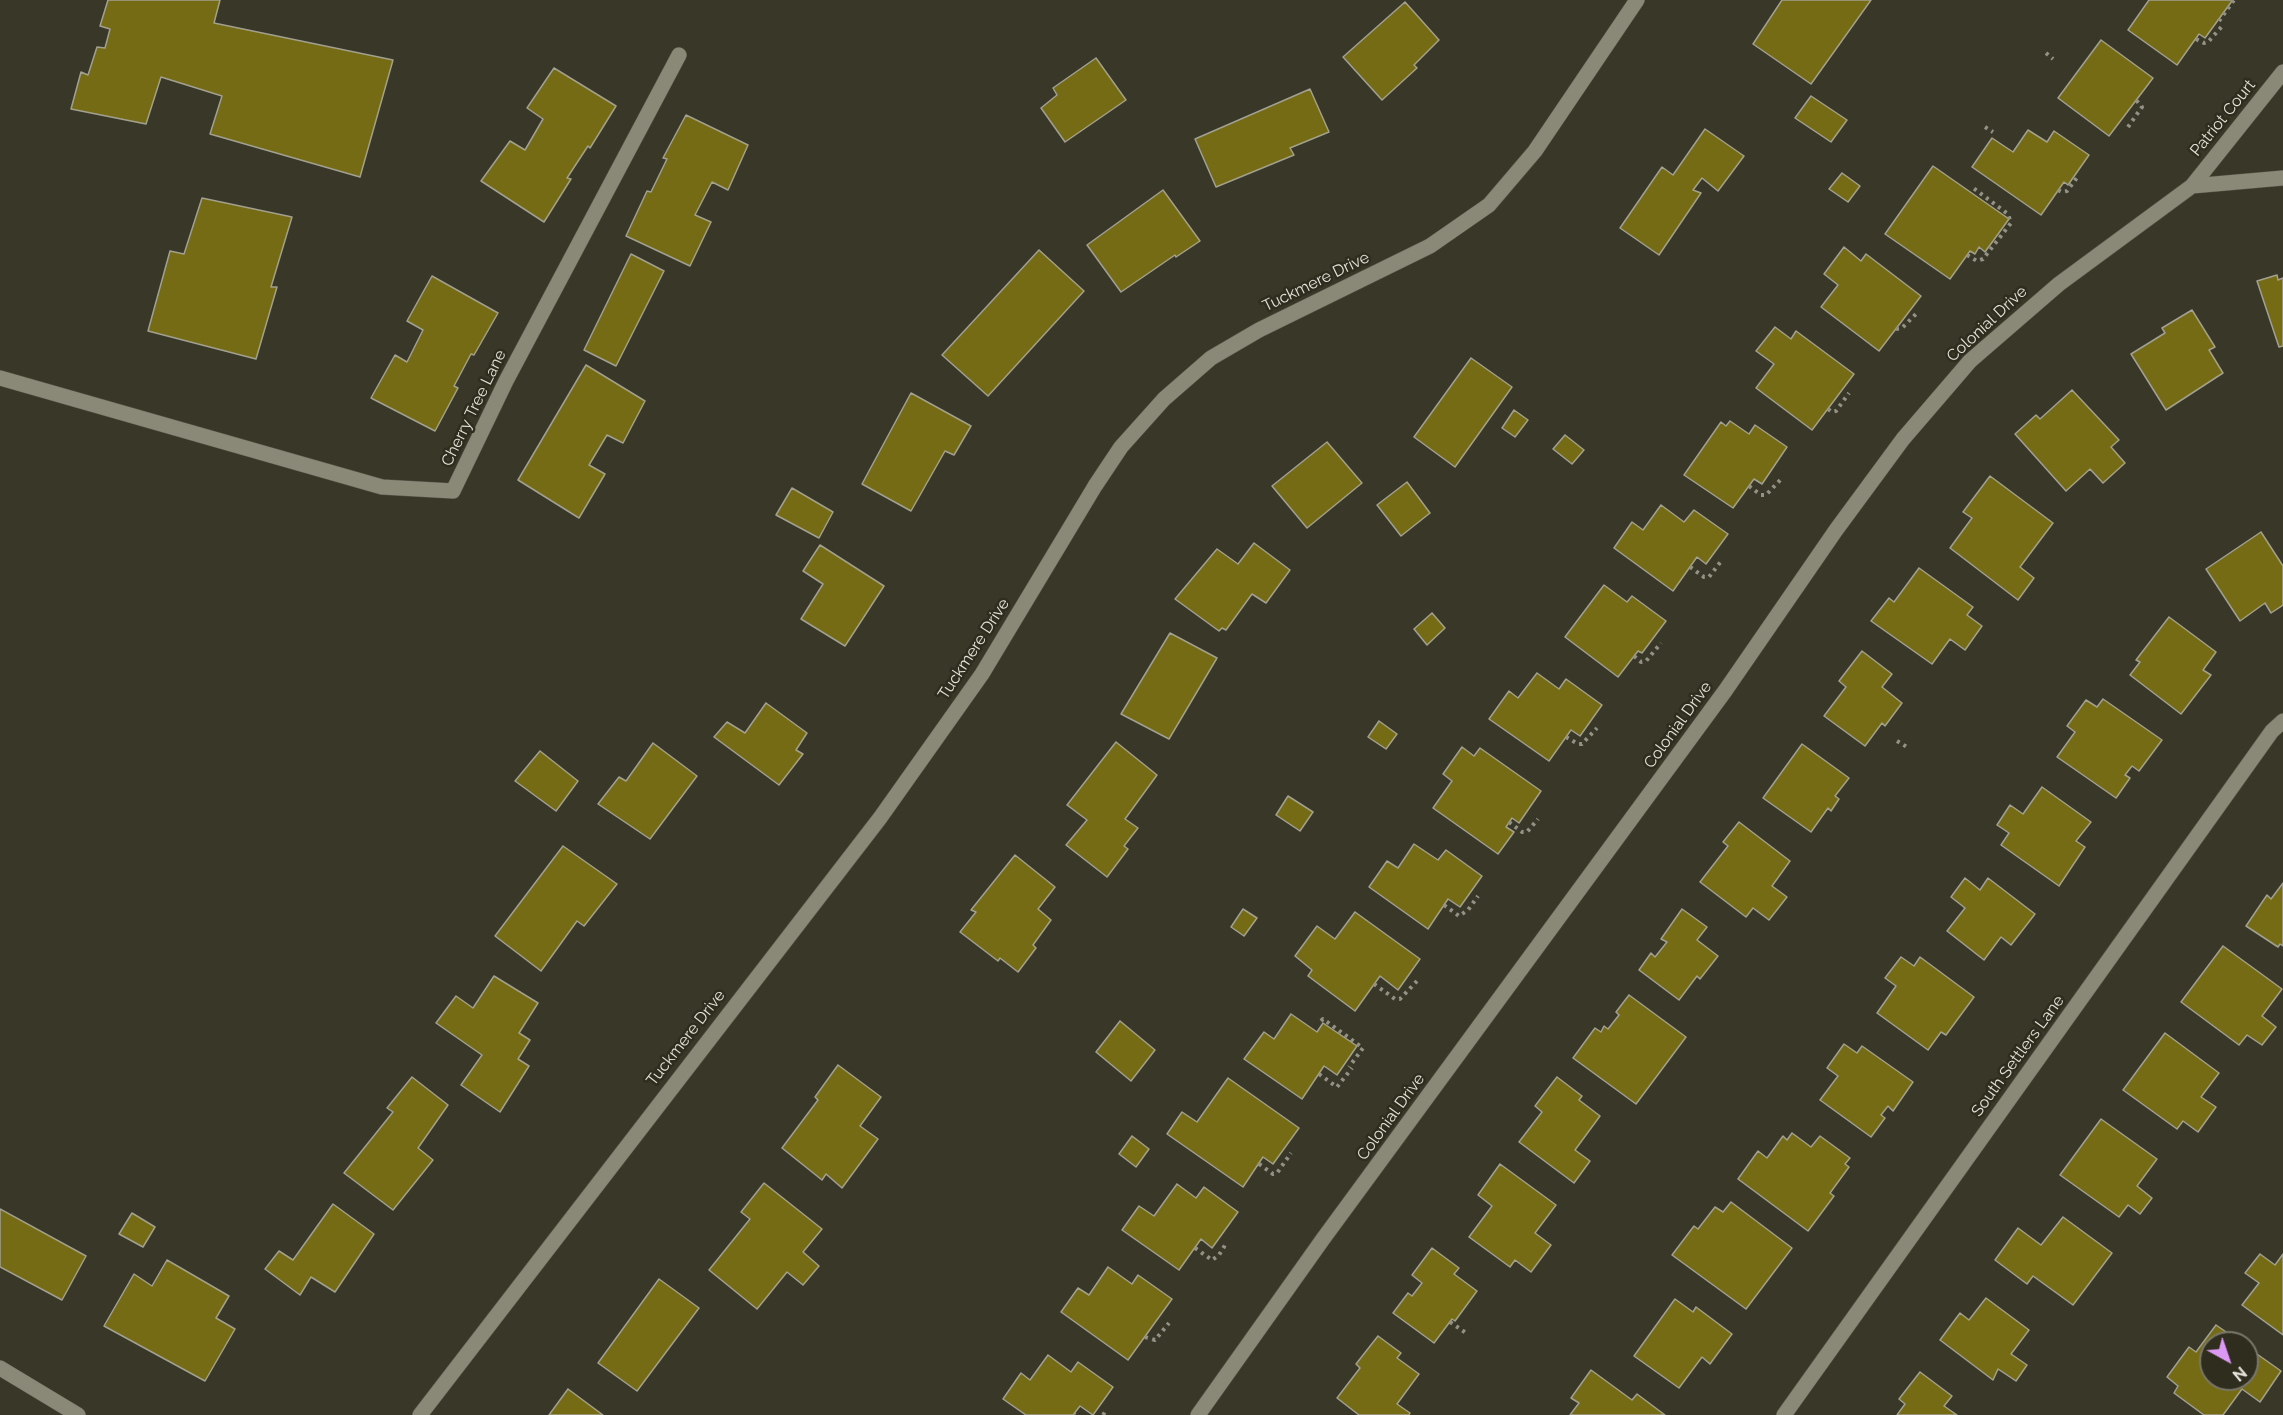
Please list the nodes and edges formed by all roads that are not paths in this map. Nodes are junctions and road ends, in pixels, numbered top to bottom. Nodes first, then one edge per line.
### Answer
1 (1637, 0) edge
2 (679, 55) dead end
3 (2283, 72) edge
4 (2283, 178) edge
5 (2192, 186) junction
6 (0, 378) edge
7 (2283, 721) edge
8 (0, 1368) edge
9 (78, 1415) edge
10 (420, 1415) edge
11 (1198, 1415) edge
12 (1784, 1415) edge

1 - 10 street, Tuckmere Drive
2 - 6 street, Cherry Tree Lane
3 - 5 street, Patriot Court
4 - 5 street
5 - 11 street, Colonial Drive
7 - 12 street, South Settlers Lane
8 - 9 street

